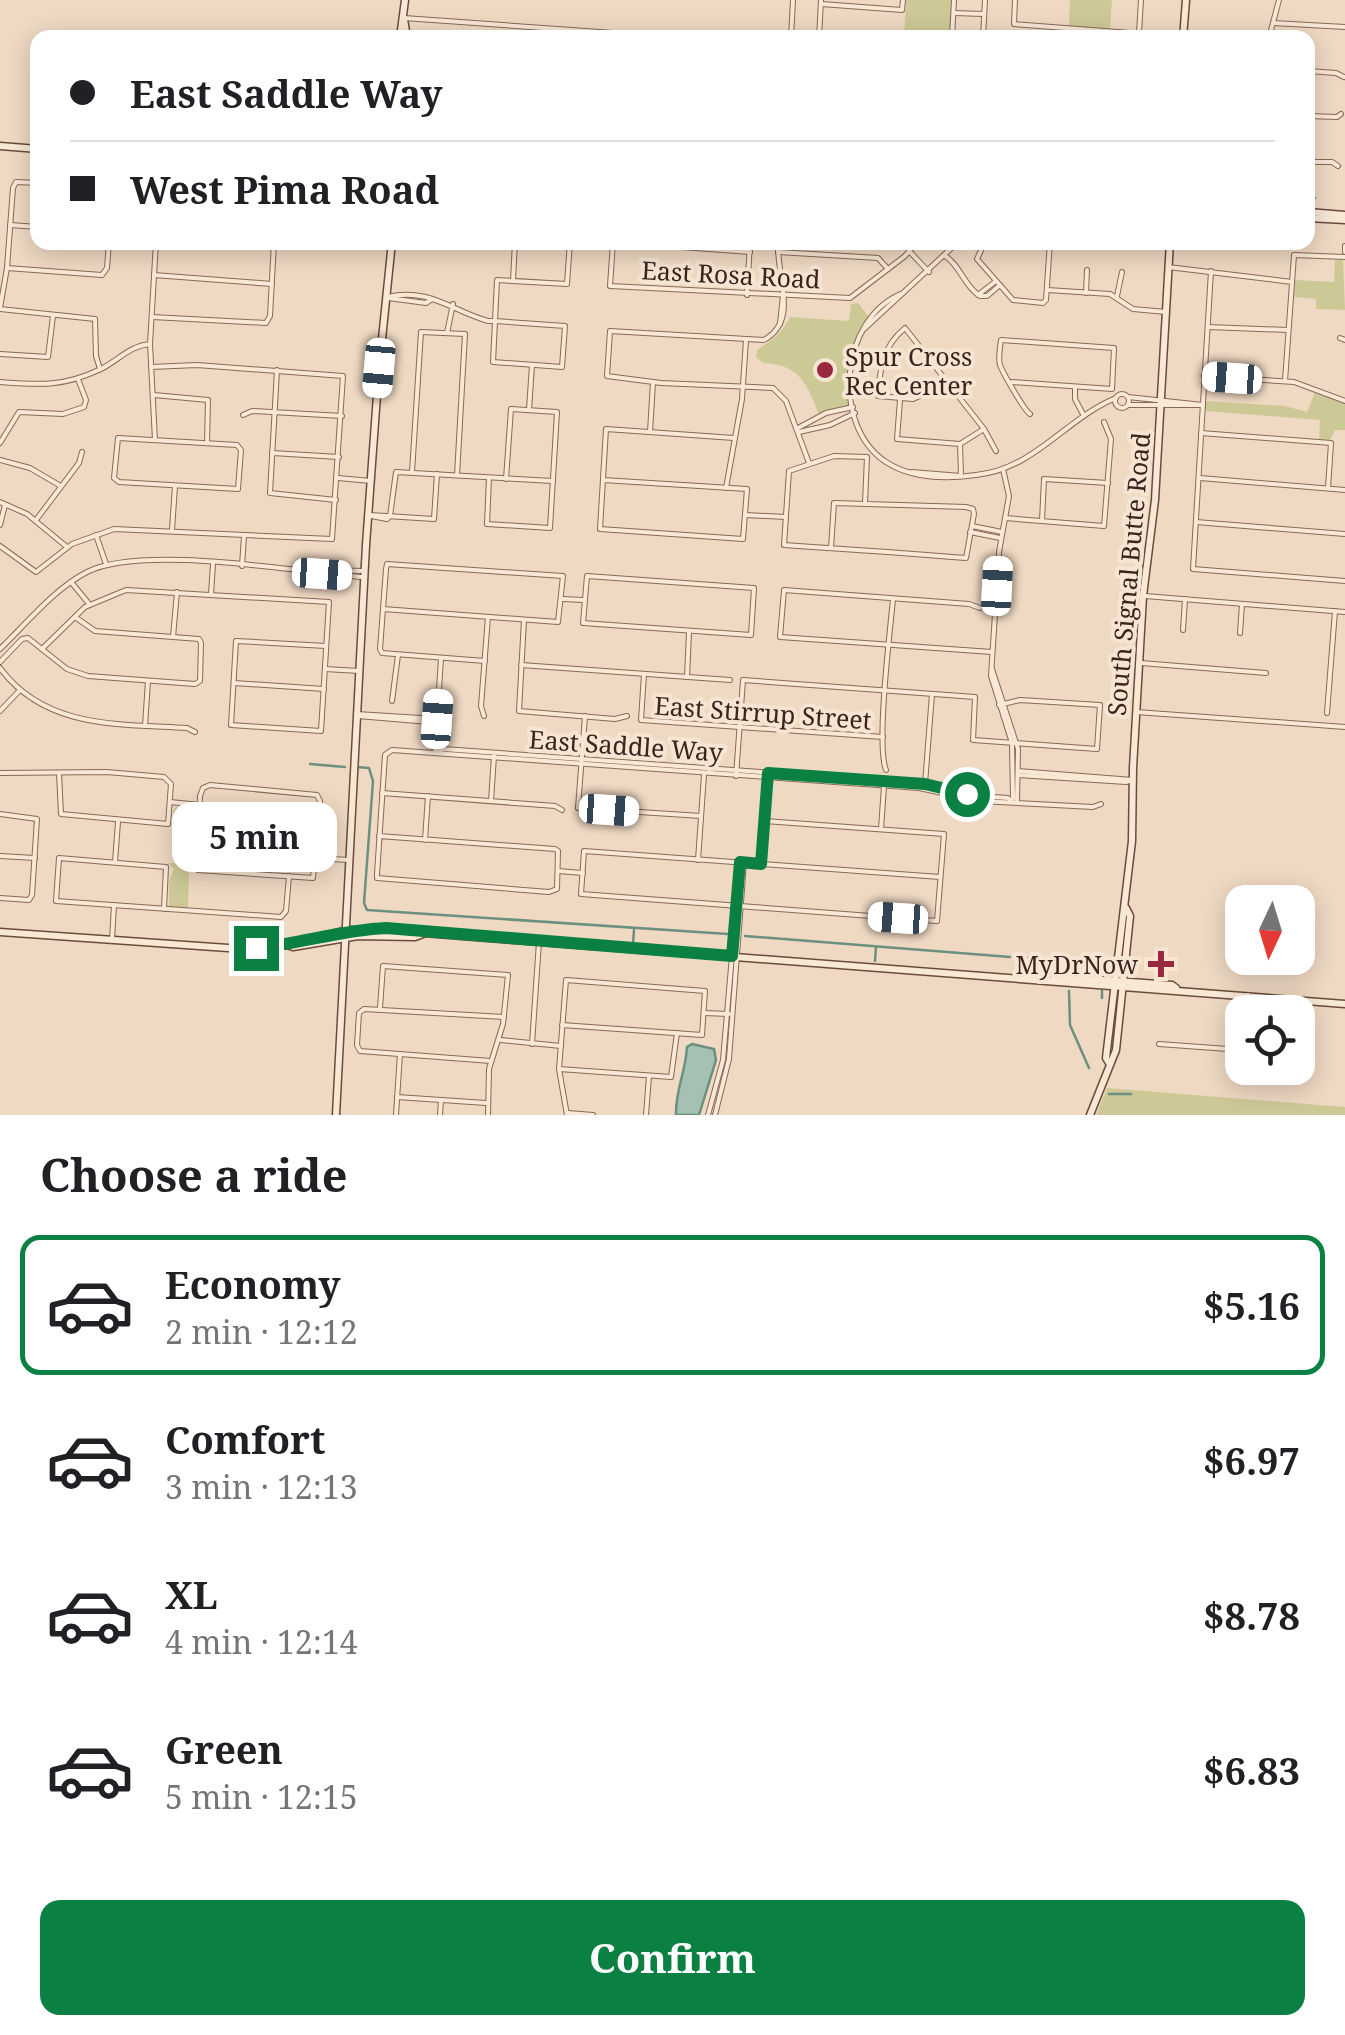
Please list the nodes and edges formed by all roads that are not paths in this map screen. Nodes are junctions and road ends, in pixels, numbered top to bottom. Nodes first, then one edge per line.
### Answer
1 (405, 0) edge
2 (793, 0) edge
3 (902, 0) edge
4 (954, 0) edge
5 (985, 0) edge
6 (1015, 0) edge
7 (1141, 0) edge
8 (1186, 0) edge
9 (1279, 0) edge
10 (821, 2) edge
11 (954, 12) junction
12 (984, 14) junction
13 (404, 18) junction
14 (1273, 23) junction
15 (1345, 27) edge
16 (404, 30) edge
17 (572, 30) edge
18 (791, 30) edge
19 (819, 30) edge
20 (953, 30) edge
21 (983, 30) edge
22 (1097, 30) edge
23 (1139, 30) edge
24 (1184, 30) edge
25 (1271, 30) edge
26 (1315, 71) edge
27 (1344, 77) edge
28 (1341, 114) dead end
29 (1315, 116) edge
30 (0, 146) edge
31 (30, 148) edge
32 (1315, 162) edge
33 (1338, 166) dead end
34 (30, 184) edge
35 (1315, 216) edge
36 (1345, 218) edge
37 (10, 225) junction
38 (30, 226) edge
39 (108, 250) edge
40 (156, 250) edge
41 (274, 250) edge
42 (391, 250) edge
43 (515, 250) edge
44 (567, 250) edge
45 (612, 250) edge
46 (723, 250) edge
47 (948, 250) edge
48 (980, 250) edge
49 (1050, 250) edge
50 (1169, 250) edge
51 (750, 252) joint
52 (778, 252) joint
53 (798, 252) joint
54 (910, 252) joint
55 (1345, 252) edge
56 (944, 255) junction
57 (1168, 267) junction
58 (7, 268) junction
59 (888, 269) junction
60 (1088, 270) dead end
61 (1212, 271) junction
62 (929, 272) junction
63 (1122, 272) dead end
64 (154, 275) junction
65 (513, 280) junction
66 (1292, 282) junction
67 (998, 283) junction
68 (272, 284) junction
69 (2, 286) edge
70 (1047, 290) junction
71 (1086, 293) junction
72 (747, 294) junction
73 (783, 295) junction
74 (387, 297) junction
75 (1116, 298) junction
76 (453, 304) junction
77 (0, 308) edge
78 (1166, 312) junction
79 (53, 316) junction
80 (152, 317) junction
81 (495, 321) junction
82 (1208, 327) junction
83 (1289, 330) junction
84 (447, 333) junction
85 (746, 339) junction
86 (150, 344) junction
87 (853, 353) junction
88 (0, 354) edge
89 (882, 362) junction
90 (532, 365) junction
91 (152, 367) junction
92 (100, 369) junction
93 (277, 370) junction
94 (1204, 376) junction
95 (78, 378) junction
96 (1286, 381) junction
97 (0, 382) edge
98 (653, 382) junction
99 (1012, 382) junction
100 (743, 385) junction
101 (1076, 387) junction
102 (154, 395) junction
103 (922, 395) dead end
104 (1128, 397) junction
105 (900, 398) junction
106 (1116, 398) junction
107 (1345, 401) edge
108 (1161, 403) junction
109 (1128, 405) junction
110 (1203, 405) junction
111 (1102, 406) junction
112 (1117, 406) junction
113 (529, 410) junction
114 (854, 410) junction
115 (274, 412) junction
116 (832, 414) junction
117 (1030, 414) dead end
118 (243, 415) dead end
119 (342, 416) junction
120 (1084, 416) junction
121 (822, 417) junction
122 (834, 422) junction
123 (1104, 422) dead end
124 (826, 425) junction
125 (984, 429) junction
126 (798, 430) junction
127 (650, 432) junction
128 (1201, 434) junction
129 (734, 438) junction
130 (154, 440) junction
131 (0, 443) edge
132 (206, 443) junction
133 (960, 444) junction
134 (996, 451) dead end
135 (82, 452) dead end
136 (272, 453) junction
137 (339, 458) junction
138 (0, 460) edge
139 (809, 463) junction
140 (1003, 470) junction
141 (412, 472) junction
142 (437, 474) junction
143 (456, 475) junction
144 (961, 476) junction
145 (338, 478) junction
146 (489, 478) junction
147 (1198, 478) junction
148 (506, 479) junction
149 (371, 480) junction
150 (603, 480) junction
151 (553, 481) junction
152 (1108, 483) junction
153 (61, 486) junction
154 (174, 486) junction
155 (726, 488) junction
156 (1328, 488) junction
157 (1345, 490) edge
158 (336, 500) junction
159 (3, 503) edge
160 (865, 503) junction
161 (745, 515) junction
162 (368, 516) junction
163 (390, 516) junction
164 (786, 517) junction
165 (1005, 518) junction
166 (36, 520) junction
167 (1042, 522) junction
168 (1196, 522) junction
169 (0, 524) edge
170 (971, 528) junction
171 (172, 530) junction
172 (96, 534) junction
173 (1345, 534) edge
174 (244, 535) junction
175 (1001, 535) junction
176 (0, 546) edge
177 (68, 547) junction
178 (831, 548) junction
179 (106, 564) junction
180 (213, 564) junction
181 (242, 566) junction
182 (364, 574) junction
183 (1345, 580) edge
184 (71, 582) junction
185 (178, 592) junction
186 (211, 594) junction
187 (1143, 596) junction
188 (563, 599) junction
189 (893, 599) junction
190 (1185, 599) junction
191 (585, 600) junction
192 (1242, 604) junction
193 (91, 605) junction
194 (980, 608) dead end
195 (383, 609) junction
196 (1334, 611) junction
197 (1345, 612) edge
198 (488, 616) junction
199 (75, 617) junction
200 (524, 620) junction
201 (1183, 630) dead end
202 (690, 631) junction
203 (1240, 633) dead end
204 (172, 637) junction
205 (889, 645) junction
206 (326, 646) junction
207 (0, 649) edge
208 (42, 649) junction
209 (992, 652) junction
210 (398, 656) junction
211 (441, 658) junction
212 (485, 661) junction
213 (1140, 663) junction
214 (0, 665) edge
215 (521, 665) junction
216 (325, 669) junction
217 (358, 671) junction
218 (1266, 673) dead end
219 (644, 674) junction
220 (687, 677) junction
221 (148, 680) junction
222 (730, 680) dead end
223 (232, 683) junction
224 (324, 689) junction
225 (20, 690) junction
226 (886, 690) junction
227 (932, 694) junction
228 (392, 701) dead end
229 (1001, 704) junction
230 (0, 711) edge
231 (1136, 712) junction
232 (1327, 713) dead end
233 (356, 715) junction
234 (484, 716) dead end
235 (585, 716) junction
236 (627, 716) dead end
237 (437, 719) junction
238 (145, 726) junction
239 (740, 727) junction
240 (1345, 727) edge
241 (196, 732) dead end
242 (883, 738) junction
243 (1014, 743) junction
244 (435, 753) junction
245 (494, 756) junction
246 (581, 762) junction
247 (886, 770) dead end
248 (705, 771) junction
249 (0, 772) edge
250 (59, 773) junction
251 (736, 773) junction
252 (1017, 773) junction
253 (768, 776) junction
254 (1133, 780) junction
255 (884, 783) junction
256 (925, 786) junction
257 (382, 793) junction
258 (428, 796) junction
259 (491, 801) junction
260 (170, 802) junction
261 (1015, 802) junction
262 (1101, 804) dead end
263 (200, 805) junction
264 (562, 810) dead end
265 (0, 814) edge
266 (702, 816) junction
267 (118, 820) junction
268 (765, 820) junction
269 (200, 828) junction
270 (881, 829) junction
271 (380, 836) junction
272 (316, 837) junction
273 (425, 840) junction
274 (0, 856) edge
275 (34, 858) junction
276 (315, 858) junction
277 (349, 860) junction
278 (698, 860) junction
279 (116, 862) junction
280 (742, 863) junction
281 (761, 864) junction
282 (558, 870) junction
283 (583, 873) junction
284 (289, 876) junction
285 (940, 877) junction
286 (0, 898) edge
287 (114, 905) junction
288 (739, 906) junction
289 (164, 909) junction
290 (0, 932) edge
291 (346, 934) junction
292 (112, 940) junction
293 (539, 942) junction
294 (735, 956) junction
295 (1119, 984) junction
296 (1248, 995) edge
297 (1315, 1001) edge
298 (1345, 1004) edge
299 (380, 1010) junction
300 (704, 1012) junction
301 (731, 1015) junction
302 (504, 1017) junction
303 (562, 1025) junction
304 (677, 1033) junction
305 (499, 1039) junction
306 (532, 1044) junction
307 (1159, 1044) dead end
308 (561, 1046) junction
309 (1225, 1049) edge
310 (400, 1054) junction
311 (491, 1061) junction
312 (559, 1069) junction
313 (649, 1076) junction
314 (397, 1097) junction
315 (441, 1100) junction
316 (486, 1103) junction
317 (566, 1114) edge
318 (336, 1115) edge
319 (396, 1115) edge
320 (440, 1115) edge
321 (488, 1115) edge
322 (593, 1115) edge
323 (646, 1115) edge
324 (711, 1115) edge
325 (1090, 1115) edge

1 - 13 street
2 - 18 street
3 - 10 street
4 - 11 street
5 - 12 street
6 - 22 street
7 - 23 street
8 - 24 street
9 - 14 street
10 - 19 street
11 - 12 street
11 - 20 street
12 - 21 street
13 - 16 street
13 - 17 street
14 - 15 street
14 - 25 street
26 - 27 street
28 - 29 street
30 - 31 street
32 - 33 street
34 - 37 street
35 - 36 street
37 - 38 street
37 - 58 street
39 - 58 street
40 - 64 street
41 - 68 street
42 - 74 street
43 - 65 street
44 - 65 street
45 - 72 street, East Rosa Road
46 - 51 street
47 - 56 street
48 - 67 street
49 - 70 street
50 - 57 street, South Signal Butte Road
51 - 72 street
52 - 53 street
52 - 73 street
53 - 59 street
54 - 59 street
54 - 62 street
55 - 66 street
56 - 62 street
56 - 67 street
57 - 61 street
57 - 78 street, South Signal Butte Road
58 - 69 street
59 - 73 street, East Rosa Road
60 - 71 street
61 - 66 street
61 - 82 street
62 - 87 street
63 - 75 street
64 - 68 street
64 - 80 street
65 - 81 street
66 - 83 street
67 - 70 street
68 - 80 street
69 - 77 street
70 - 71 street
71 - 75 street
72 - 73 street, East Rosa Road
73 - 85 street
74 - 76 street
74 - 149 street
75 - 78 street
76 - 81 street
76 - 84 street
77 - 79 street
78 - 108 street, South Signal Butte Road
79 - 88 street
79 - 92 street
80 - 86 street
81 - 90 street
81 - 90 street
82 - 83 street
82 - 94 street
83 - 96 street
84 - 141 street
84 - 143 street
85 - 98 street
85 - 100 street
86 - 91 street
86 - 92 street
87 - 89 street
87 - 114 street
89 - 105 street
89 - 125 street
90 - 113 street
91 - 93 street
91 - 102 street
92 - 95 street
93 - 115 street
93 - 119 street
94 - 96 street
94 - 110 street
95 - 97 street
95 - 131 street
96 - 107 street
98 - 100 street
98 - 127 street
99 - 101 street
99 - 101 street
99 - 117 street
100 - 126 street
100 - 129 street
101 - 120 street
102 - 130 street
102 - 132 street
103 - 105 street
104 - 106 street
104 - 108 street
104 - 109 street
105 - 133 street
106 - 111 street
106 - 112 street
108 - 109 street
108 - 110 street
108 - 187 street, South Signal Butte Road
109 - 112 street
110 - 128 street
111 - 112 street
111 - 120 street
113 - 148 street
113 - 151 street
114 - 116 street
114 - 122 street
114 - 144 street
115 - 118 street
115 - 119 street
115 - 136 street
116 - 121 street
116 - 122 street
119 - 137 street
120 - 140 street
121 - 124 street
121 - 126 street
122 - 124 street
123 - 152 street
124 - 126 street
125 - 133 street
125 - 134 street
126 - 139 street
127 - 129 street
127 - 150 street
128 - 147 street
128 - 156 street
129 - 155 street
130 - 132 street
130 - 154 street
132 - 154 street
133 - 144 street
135 - 153 street
136 - 137 street
136 - 158 street
137 - 145 street
138 - 153 street
139 - 160 street
139 - 164 street
140 - 144 street
140 - 165 street
141 - 142 street
141 - 163 street
142 - 143 street
142 - 163 street
143 - 146 street
145 - 149 street
145 - 158 street
146 - 148 street
146 - 151 street
147 - 156 street
147 - 168 street
148 - 151 street
149 - 162 street
150 - 155 street
150 - 161 street
152 - 167 street
152 - 167 street
153 - 166 street
154 - 171 street
155 - 161 street
156 - 157 street
158 - 174 street
159 - 166 street
159 - 169 street
160 - 170 street
160 - 178 street
161 - 164 street
162 - 163 street
162 - 182 street
164 - 178 street
165 - 167 street
165 - 175 street
166 - 177 street
168 - 173 street
168 - 183 street
170 - 175 street
170 - 178 street
171 - 172 street
171 - 174 street
172 - 177 street
172 - 179 street
174 - 181 street
175 - 209 street
176 - 177 street
179 - 180 street
179 - 184 street
180 - 181 street
180 - 186 street
181 - 182 street
182 - 217 street
184 - 193 street
184 - 207 street
185 - 186 street
185 - 193 street
185 - 204 street
186 - 206 street
187 - 190 street
187 - 213 street, South Signal Butte Road
188 - 191 street
188 - 195 street
188 - 200 street
189 - 194 street
189 - 205 street
189 - 205 street
190 - 192 street
190 - 201 street
191 - 202 street
191 - 202 street
192 - 196 street
192 - 203 street
193 - 199 street
195 - 198 street
195 - 210 street
196 - 197 street
196 - 232 street
198 - 200 street
198 - 212 street
199 - 204 street
199 - 208 street
200 - 215 street
202 - 220 street
204 - 221 street
205 - 209 street
205 - 226 street
206 - 216 street
206 - 223 street
208 - 214 street
208 - 221 street
209 - 229 street
210 - 211 street
210 - 228 street
211 - 212 street
211 - 237 street
212 - 234 street
213 - 218 street
213 - 231 street, South Signal Butte Road
214 - 225 street
215 - 219 street
215 - 235 street
216 - 217 street
216 - 224 street
217 - 233 street
219 - 220 street
219 - 239 street, East Stirrup Street
220 - 222 street
221 - 238 street
223 - 224 street
223 - 224 street
225 - 230 street
225 - 238 street
226 - 227 street
226 - 239 street
226 - 242 street
227 - 243 street
227 - 256 street
229 - 243 street
229 - 243 street
231 - 240 street
231 - 254 street, South Signal Butte Road
233 - 237 street
233 - 277 street
235 - 236 street
235 - 246 street
237 - 244 street
238 - 241 street
239 - 242 street, East Stirrup Street
239 - 251 street
242 - 247 street
243 - 252 street
244 - 245 street, East Saddle Way
244 - 257 street, East Saddle Way
245 - 246 street, East Saddle Way
245 - 259 street
246 - 248 street, East Saddle Way
246 - 266 street
248 - 251 street, East Saddle Way
248 - 266 street
249 - 250 street
250 - 260 street
250 - 267 street
251 - 253 street, East Saddle Way
252 - 254 street
252 - 261 street
253 - 255 street, East Saddle Way
253 - 268 street
254 - 295 street, South Signal Butte Road
255 - 256 street, East Saddle Way
255 - 270 street
256 - 261 street, East Saddle Way
257 - 258 street
257 - 271 street
258 - 259 street
258 - 273 street
259 - 264 street
260 - 263 street
260 - 267 street
261 - 262 street, East Saddle Way
263 - 269 street
263 - 272 street
265 - 275 street
266 - 278 street
267 - 279 street
268 - 270 street
268 - 281 street
269 - 272 street
269 - 284 street
270 - 285 street
271 - 273 street
271 - 282 street
272 - 276 street
273 - 282 street
274 - 275 street
275 - 286 street
276 - 277 street
276 - 284 street
277 - 291 street
278 - 280 street
278 - 283 street
279 - 287 street
279 - 289 street
280 - 281 street
280 - 288 street
281 - 285 street
282 - 283 street
283 - 288 street
284 - 289 street
285 - 288 street
287 - 289 street
287 - 292 street
288 - 294 street
290 - 292 street
291 - 292 street
291 - 293 street
291 - 318 street
293 - 294 street
293 - 306 street
294 - 295 street
294 - 301 street
295 - 296 street
295 - 325 street, South Signal Butte Road
297 - 298 street
299 - 302 street
299 - 302 street
299 - 310 street
300 - 301 street
300 - 303 street
300 - 304 street
301 - 324 street
302 - 305 street
303 - 304 street
303 - 308 street
304 - 313 street
305 - 306 street
305 - 311 street
306 - 308 street
307 - 309 street
308 - 312 street
310 - 311 street
310 - 314 street
311 - 316 street
312 - 313 street
312 - 317 street
313 - 323 street
314 - 315 street
314 - 319 street
315 - 316 street
315 - 320 street
316 - 321 street
317 - 322 street

